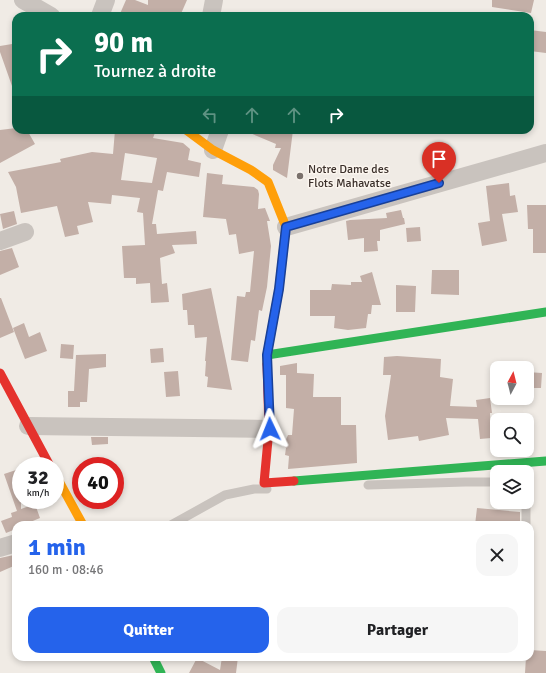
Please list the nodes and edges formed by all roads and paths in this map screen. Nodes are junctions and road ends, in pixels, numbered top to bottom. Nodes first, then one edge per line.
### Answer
1 (23, 0) edge
2 (106, 0) edge
3 (214, 0) edge
4 (44, 12) edge
5 (102, 12) edge
6 (212, 12) edge
7 (191, 134) edge
8 (219, 134) edge
9 (213, 150) junction
10 (546, 153) edge
11 (286, 227) junction
12 (25, 232) dead end
13 (0, 241) edge
14 (546, 312) edge
15 (267, 355) junction
16 (0, 373) edge
17 (28, 426) junction
18 (270, 429) junction
19 (45, 457) edge
20 (546, 461) edge
21 (490, 482) edge
22 (340, 486) dead end
23 (356, 486) dead end
24 (64, 494) edge
25 (526, 509) edge
26 (76, 521) edge
27 (178, 521) edge
28 (526, 521) edge
29 (12, 544) edge
30 (0, 548) edge
31 (155, 661) edge
32 (161, 673) edge

1 - 4 street
2 - 5 street
3 - 6 street
7 - 9 street
8 - 9 street
9 - 11 street
10 - 11 street
11 - 15 street
12 - 13 street
14 - 15 street
15 - 18 street
16 - 17 street
17 - 18 street
17 - 19 street
18 - 20 street
21 - 23 lane
22 - 27 lane
24 - 26 street
25 - 28 lane
29 - 30 street
31 - 32 street

